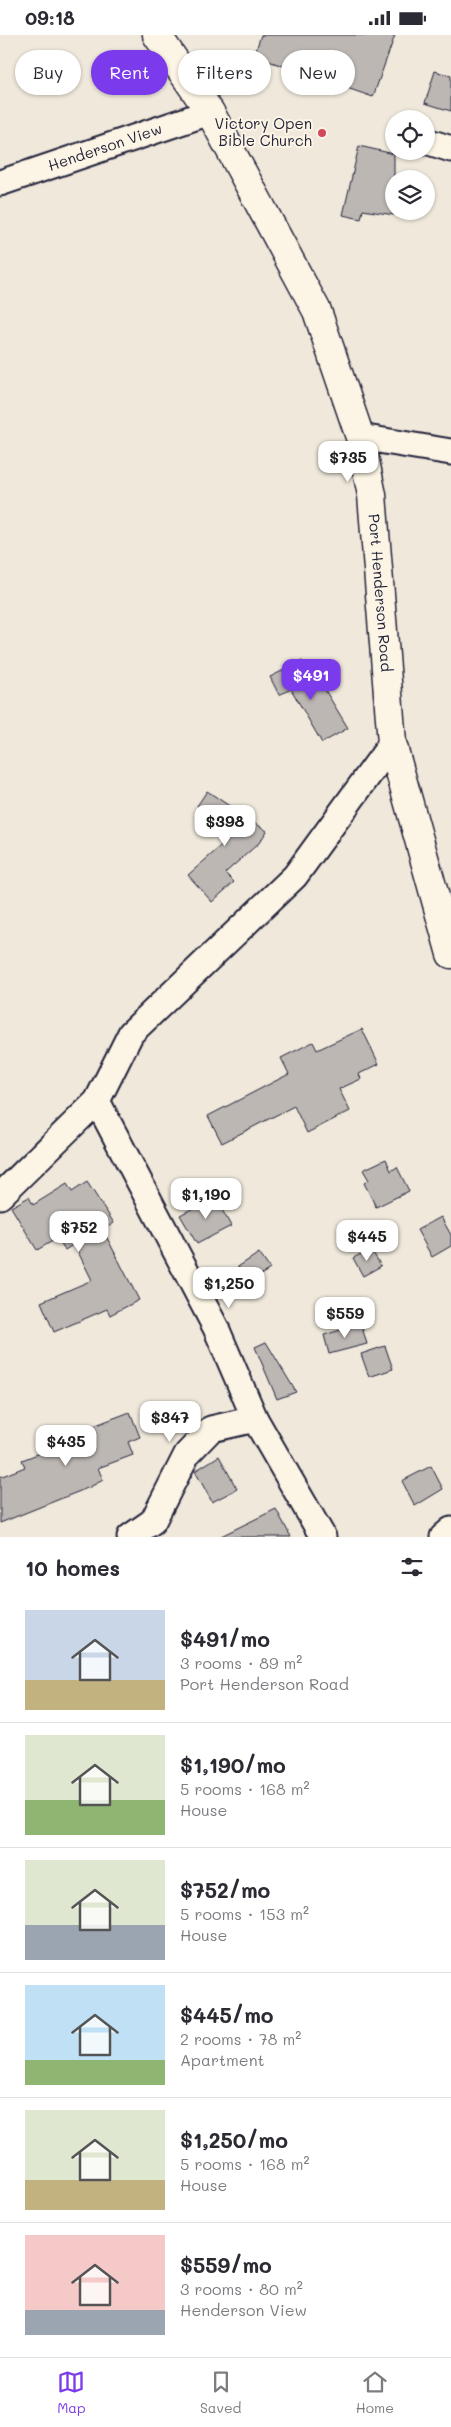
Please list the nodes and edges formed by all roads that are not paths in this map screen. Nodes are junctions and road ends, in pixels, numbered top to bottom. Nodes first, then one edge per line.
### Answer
1 (157, 35) edge
2 (210, 112) junction
3 (435, 144) edge
4 (451, 149) edge
5 (0, 183) edge
6 (360, 437) junction
7 (451, 452) edge
8 (392, 743) junction
9 (451, 954) edge
10 (97, 1101) junction
11 (0, 1196) edge
12 (255, 1419) junction
13 (451, 1530) edge
14 (130, 1537) edge
15 (322, 1537) edge
16 (443, 1537) edge

1 - 2 street, Port Henderson Road
2 - 5 street, Henderson View
2 - 6 street, Port Henderson Road
3 - 4 street
6 - 7 street
6 - 8 street, Port Henderson Road
8 - 9 street, Port Henderson Road
8 - 10 street
10 - 11 street
10 - 12 street
12 - 14 street
12 - 15 street
13 - 16 street

